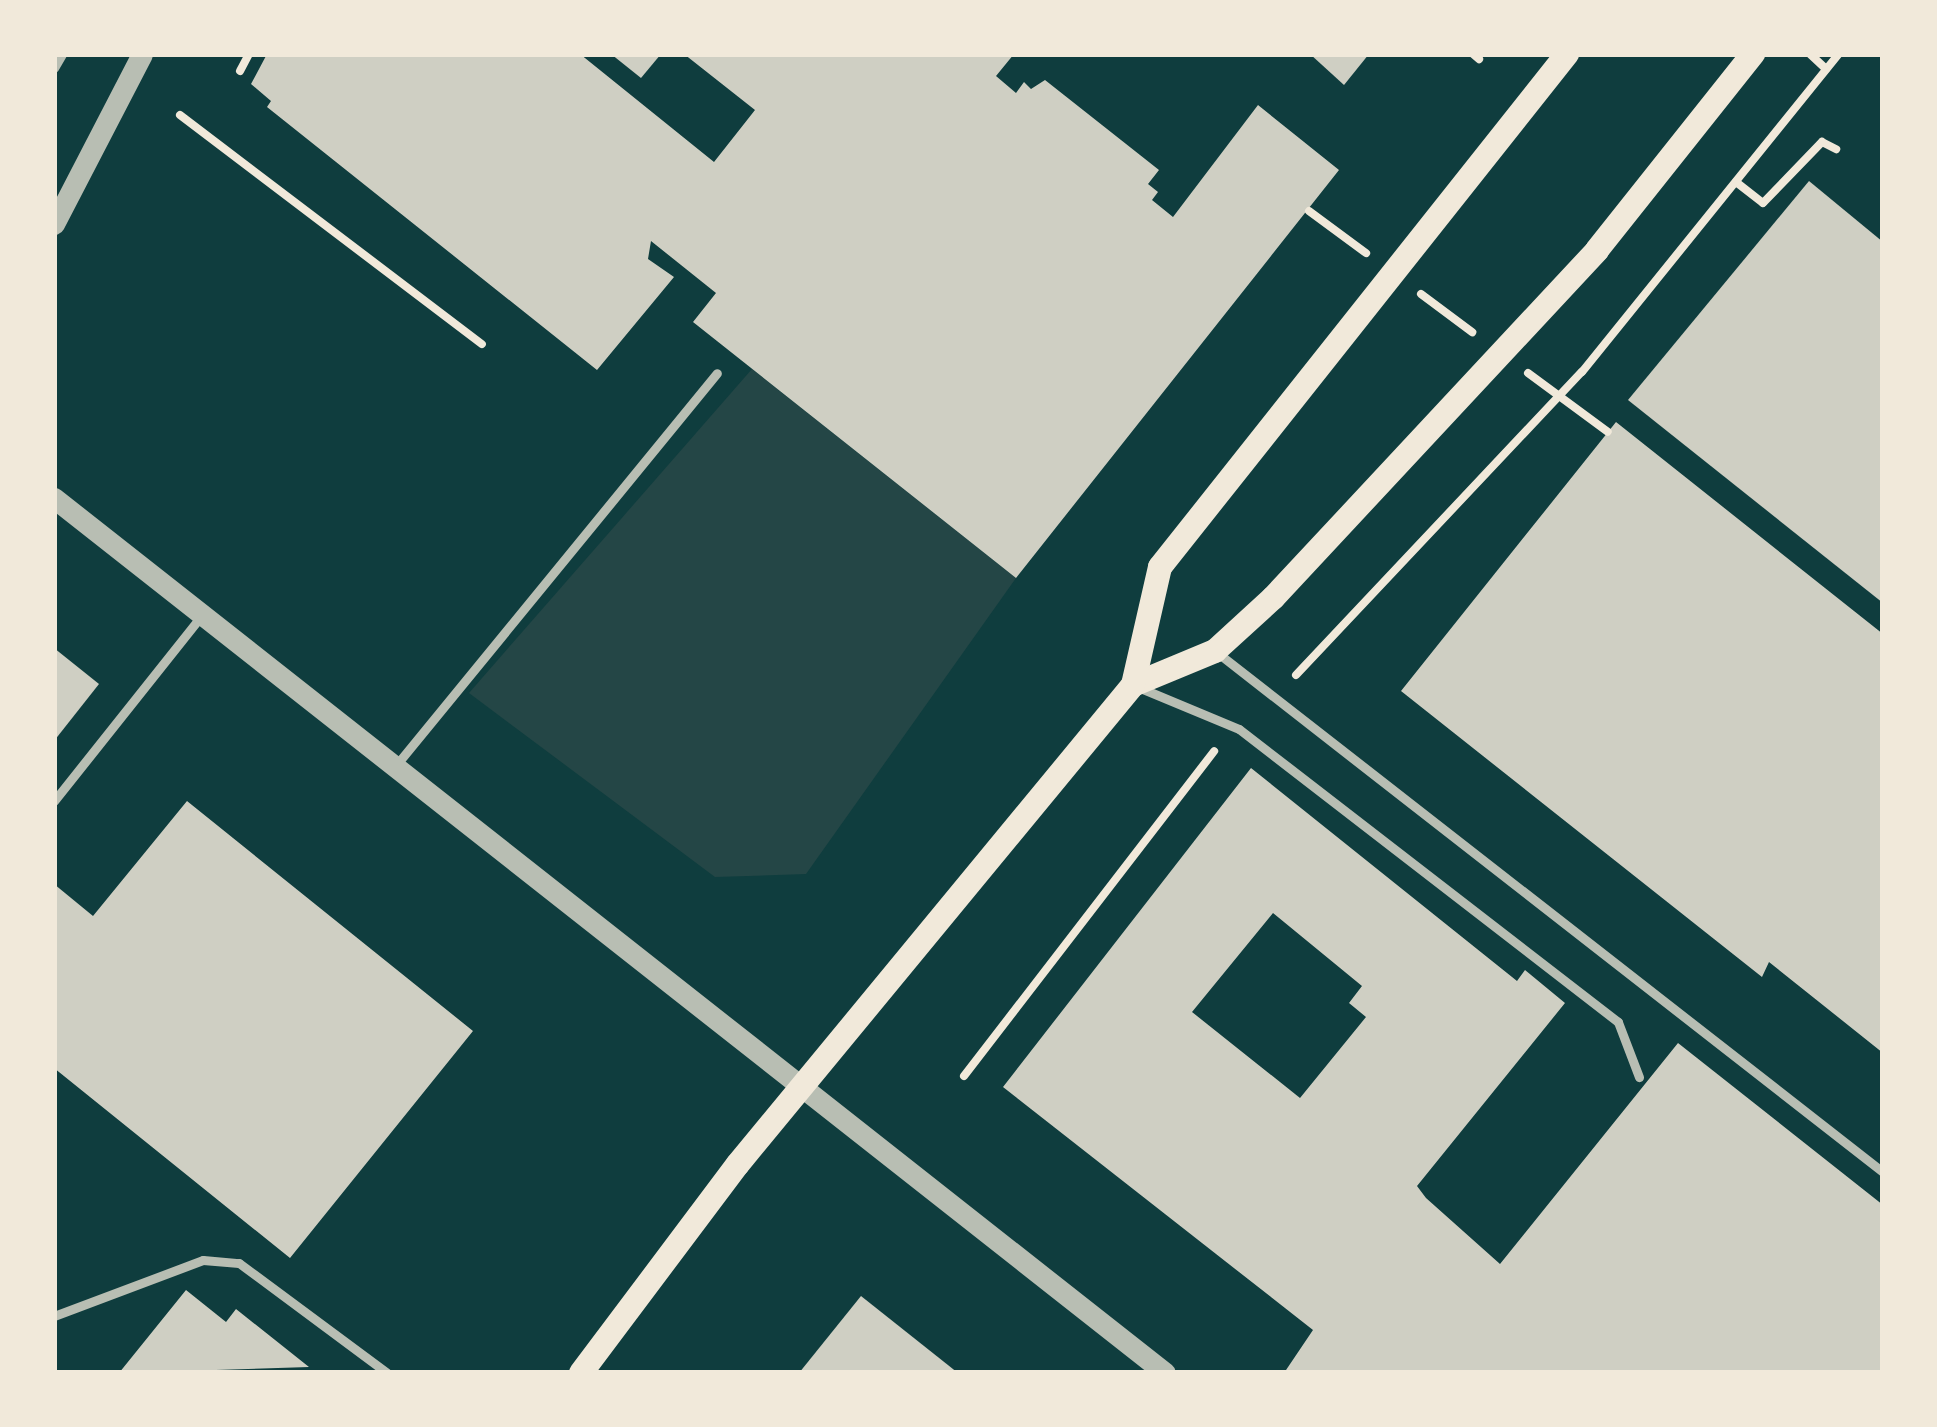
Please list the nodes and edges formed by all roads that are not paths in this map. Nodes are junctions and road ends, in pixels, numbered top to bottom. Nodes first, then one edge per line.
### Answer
1 (62, 54) edge
2 (142, 54) edge
3 (1567, 54) edge
4 (1754, 54) edge
5 (54, 68) edge
6 (54, 224) edge
7 (717, 373) dead end
8 (54, 498) edge
9 (202, 616) junction
10 (1215, 651) junction
11 (1133, 685) junction
12 (394, 768) junction
13 (54, 801) edge
14 (1639, 1077) dead end
15 (808, 1086) junction
16 (1883, 1172) edge
17 (54, 1316) edge
18 (387, 1373) edge
19 (580, 1373) edge
20 (1165, 1373) edge

1 - 5 lane
2 - 6 street
3 - 11 main road
4 - 10 main road
7 - 12 lane
8 - 9 street
9 - 12 street
9 - 13 lane
10 - 11 main road
10 - 16 lane
11 - 14 lane
11 - 15 main road
12 - 15 street
15 - 19 main road
15 - 20 street
17 - 18 lane

